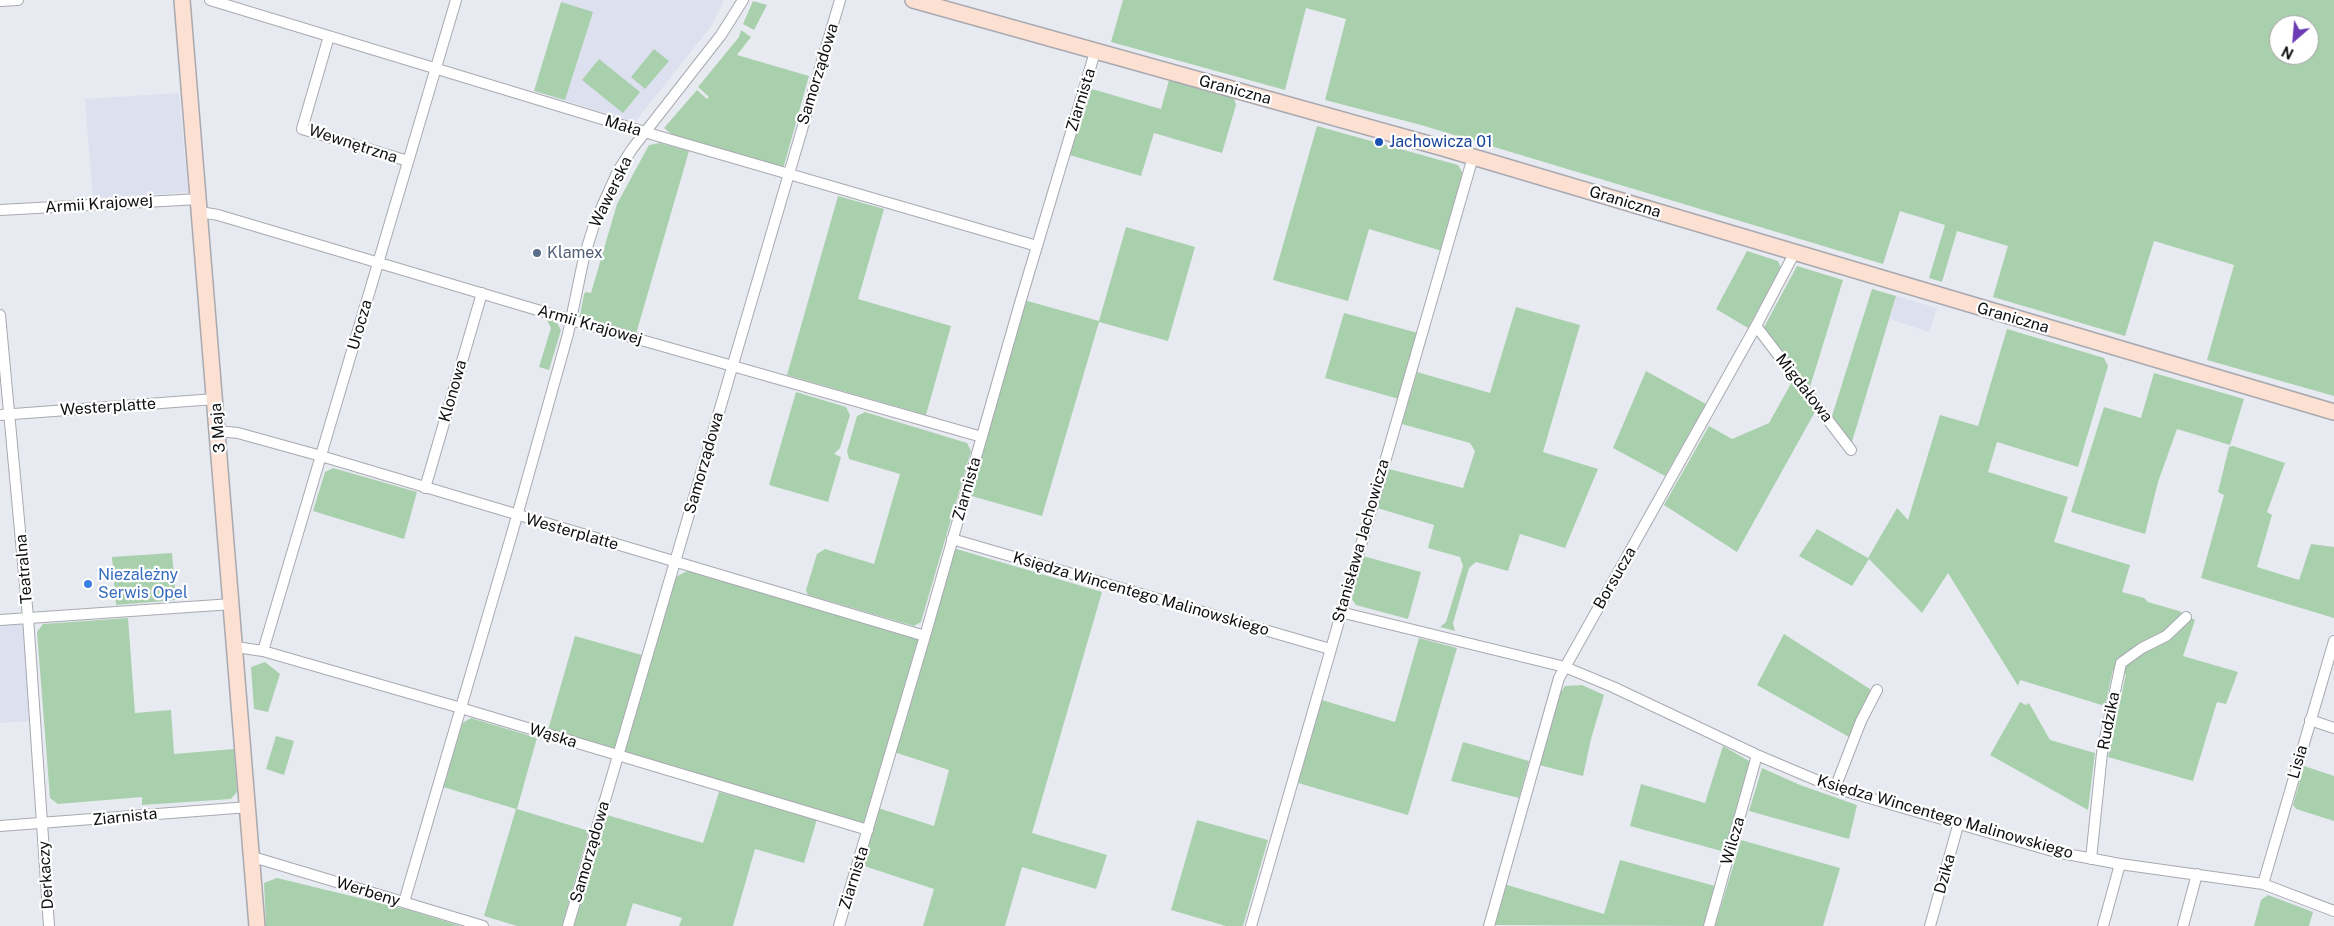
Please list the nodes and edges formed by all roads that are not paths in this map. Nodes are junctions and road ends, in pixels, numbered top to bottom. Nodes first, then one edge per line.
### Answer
1 (18, 0) edge
2 (182, 0) edge
3 (210, 0) edge
4 (456, 0) edge
5 (840, 0) edge
6 (913, 0) edge
7 (0, 1) edge
8 (741, 2) edge
9 (947, 5) edge
10 (329, 36) junction
11 (1095, 52) junction
12 (436, 68) junction
13 (644, 132) junction
14 (1473, 157) junction
15 (408, 162) junction
16 (788, 175) junction
17 (199, 205) junction
18 (0, 210) edge
19 (1037, 246) junction
20 (1796, 252) junction
21 (378, 262) junction
22 (482, 293) junction
23 (0, 315) edge
24 (571, 320) junction
25 (1756, 326) junction
26 (732, 366) junction
27 (215, 399) junction
28 (2334, 412) edge
29 (5, 415) edge
30 (218, 431) junction
31 (982, 437) junction
32 (1851, 450) dead end
33 (321, 456) junction
34 (425, 488) junction
35 (516, 516) junction
36 (952, 539) junction
37 (676, 563) junction
38 (232, 604) junction
39 (1340, 612) junction
40 (2186, 617) dead end
41 (28, 618) junction
42 (0, 620) edge
43 (925, 636) junction
44 (2334, 641) edge
45 (236, 647) junction
46 (1330, 649) junction
47 (263, 651) junction
48 (1565, 667) junction
49 (1877, 690) dead end
50 (460, 708) junction
51 (2310, 720) junction
52 (2334, 728) edge
53 (618, 756) junction
54 (1757, 756) junction
55 (1835, 788) junction
56 (249, 807) junction
57 (1959, 822) junction
58 (42, 823) junction
59 (0, 826) edge
60 (868, 830) junction
61 (253, 857) junction
62 (2091, 859) junction
63 (2120, 864) junction
64 (2197, 874) junction
65 (2263, 884) junction
66 (404, 902) junction
67 (2334, 911) edge
68 (49, 926) edge
69 (258, 926) edge
70 (483, 926) edge
71 (568, 926) edge
72 (839, 926) edge
73 (1251, 926) edge
74 (1489, 926) edge
75 (1709, 926) edge
76 (1930, 926) edge
77 (2103, 926) edge
78 (2183, 926) edge

1 - 7 street
2 - 17 street, 3 Maja
3 - 10 street, Mała
4 - 12 street, Urocza
5 - 16 street, Samorządowa
6 - 9 street, Graniczna
8 - 13 street, Wawerska
9 - 11 street, Graniczna
10 - 12 street, Mała
10 - 15 street, Wewnętrzna
11 - 14 street, Graniczna
11 - 19 street, Ziarnista
12 - 13 street, Mała
12 - 15 street, Urocza
13 - 16 street, Mała
13 - 24 street, Wawerska
14 - 20 street, Graniczna
14 - 39 street, Stanisława Jachowicza
15 - 21 street, Urocza
16 - 19 street, Mała
16 - 26 street, Samorządowa
17 - 18 street, Armii Krajowej
17 - 21 street, Armii Krajowej
17 - 27 street, 3 Maja
19 - 31 street, Ziarnista
20 - 25 street, Borsucza
20 - 28 street, Graniczna
21 - 22 street, Armii Krajowej
21 - 33 street, Urocza
22 - 24 street, Armii Krajowej
22 - 34 street, Klonowa
23 - 29 street, Teatralna
24 - 26 street, Armii Krajowej
24 - 35 street, Wawerska
25 - 32 street, Migdałowa
25 - 48 street, Borsucza
26 - 31 street, Armii Krajowej
26 - 37 street, Samorządowa
27 - 29 street, Westerplatte
27 - 30 street, 3 Maja
29 - 41 street, Teatralna
30 - 33 street, Westerplatte
30 - 38 street, 3 Maja
31 - 36 street, Ziarnista
33 - 34 street, Westerplatte
33 - 47 street, Urocza
34 - 35 street, Westerplatte
35 - 37 street, Westerplatte
35 - 50 street, Wawerska
36 - 43 street, Ziarnista
36 - 46 street, Księdza Wincentego Malinowskiego
37 - 43 street, Westerplatte
37 - 53 street, Samorządowa
38 - 41 street
38 - 45 street, 3 Maja
39 - 46 street, Stanisława Jachowicza
39 - 48 street, Księdza Wincentego Malinowskiego
40 - 62 street, Rudzika
41 - 42 street
41 - 58 street, Teatralna
43 - 60 street, Ziarnista
44 - 51 street, Lisia
45 - 47 street, Wąska
45 - 56 street, 3 Maja
46 - 73 street, Stanisława Jachowicza
47 - 50 street, Wąska
48 - 54 street, Księdza Wincentego Malinowskiego
48 - 74 street, Borsucza
49 - 55 street
50 - 53 street, Wąska
50 - 66 street, Wawerska
51 - 52 street
51 - 65 street, Lisia
53 - 60 street, Wąska
53 - 71 street, Samorządowa
54 - 55 street, Księdza Wincentego Malinowskiego
54 - 75 street, Wilcza
55 - 57 street, Księdza Wincentego Malinowskiego
56 - 58 street, Ziarnista
56 - 61 street, 3 Maja
57 - 62 street, Księdza Wincentego Malinowskiego
57 - 76 street, Dzika
58 - 59 street, Ziarnista
58 - 68 street, Derkaczy
60 - 72 street, Ziarnista
61 - 66 street, Werbeny
61 - 69 street, 3 Maja
62 - 63 street, Księdza Wincentego Malinowskiego
63 - 64 street, Księdza Wincentego Malinowskiego
63 - 77 street
64 - 65 street, Księdza Wincentego Malinowskiego
64 - 78 street
65 - 67 street, Księdza Wincentego Malinowskiego
66 - 70 street, Werbeny

